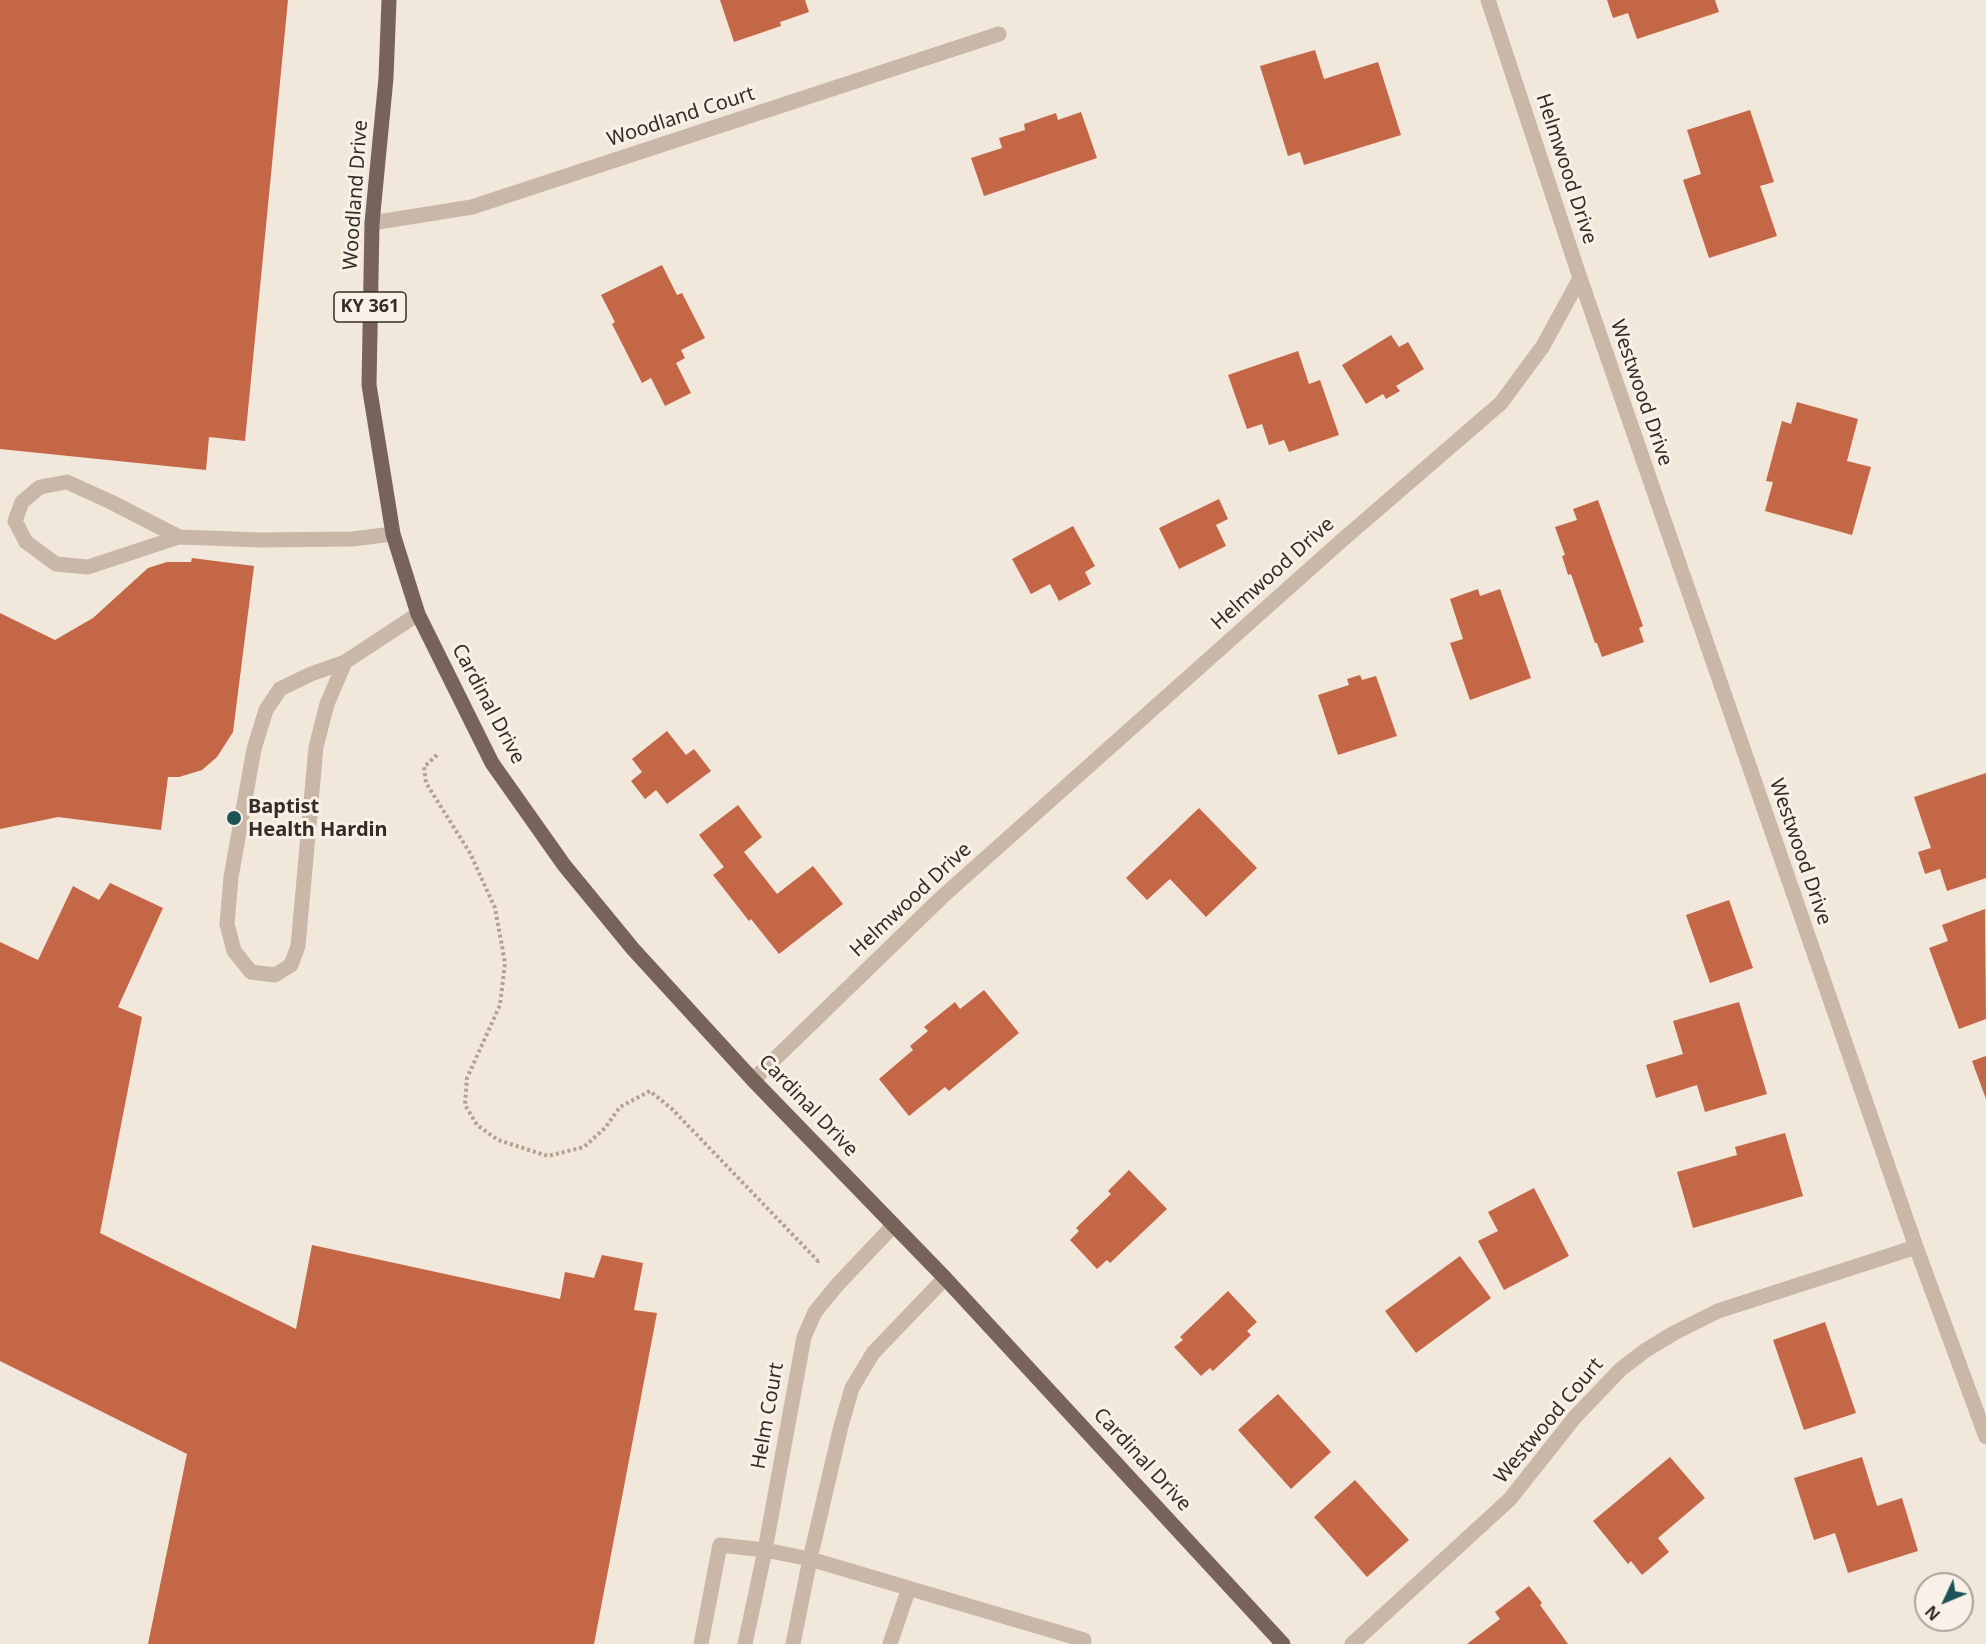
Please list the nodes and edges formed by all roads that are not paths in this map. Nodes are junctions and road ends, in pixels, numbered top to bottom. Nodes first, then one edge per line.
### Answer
1 (389, 0) edge
2 (1488, 0) edge
3 (999, 34) dead end
4 (372, 223) junction
5 (1580, 278) junction
6 (393, 534) junction
7 (179, 537) junction
8 (418, 614) junction
9 (345, 662) junction
10 (753, 1080) junction
11 (894, 1226) junction
12 (1916, 1247) junction
13 (945, 1278) junction
14 (1986, 1437) edge
15 (765, 1550) junction
16 (810, 1559) junction
17 (909, 1588) junction
18 (702, 1644) edge
19 (745, 1644) edge
20 (794, 1644) edge
21 (890, 1644) edge
22 (1083, 1644) edge
23 (1283, 1644) edge
24 (1352, 1644) edge

1 - 4 main road, Woodland Drive / KY 361
2 - 5 street, Helmwood Drive
3 - 4 street, Woodland Court
4 - 6 main road, Woodland Drive / KY 361
5 - 10 street, Helmwood Drive
5 - 12 street, Westwood Drive
6 - 7 street
6 - 8 main road, Cardinal Drive
7 - 7 street
8 - 9 street
8 - 10 main road, Cardinal Drive
9 - 9 street
10 - 11 main road, Cardinal Drive
11 - 13 main road, Cardinal Drive
11 - 15 street, Helm Court
12 - 14 street, Westwood Drive
12 - 24 street, Westwood Court
13 - 16 street
13 - 23 main road, Cardinal Drive
15 - 16 street
15 - 18 street
15 - 19 street, Helm Court
16 - 17 street
16 - 20 street
17 - 21 street
17 - 22 street

